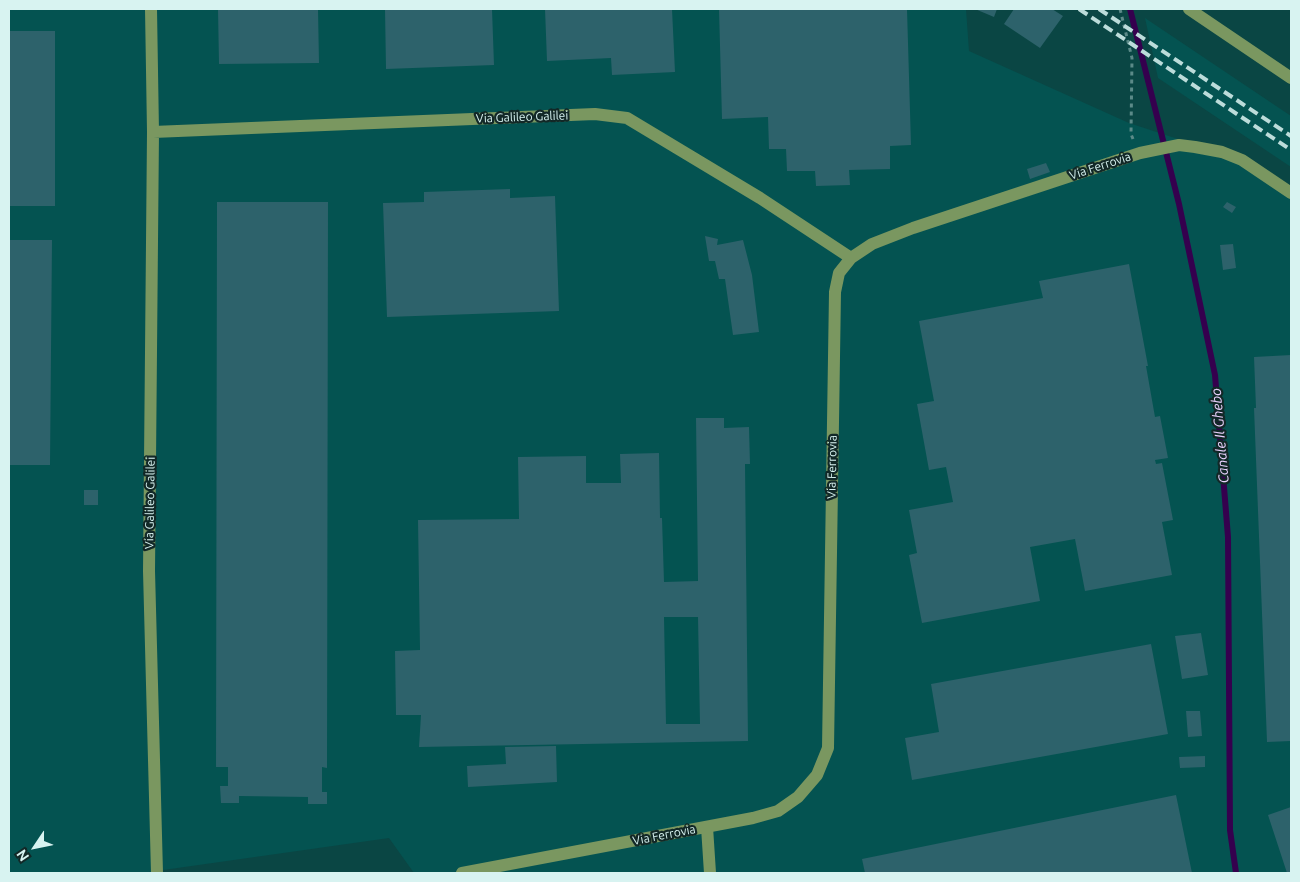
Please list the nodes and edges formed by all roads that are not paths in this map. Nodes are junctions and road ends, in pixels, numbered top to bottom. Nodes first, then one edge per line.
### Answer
1 (151, 9) edge
2 (1189, 9) edge
3 (1291, 78) edge
4 (153, 132) junction
5 (1291, 193) edge
6 (851, 258) junction
7 (707, 827) junction
8 (157, 873) edge
9 (462, 873) edge
10 (710, 873) edge

1 - 4 street, Via Galileo Galilei
2 - 3 street
4 - 6 street, Via Galileo Galilei
4 - 8 street, Via Galileo Galilei
5 - 6 street, Via Ferrovia
6 - 7 street, Via Ferrovia
7 - 9 street, Via Ferrovia
7 - 10 street

